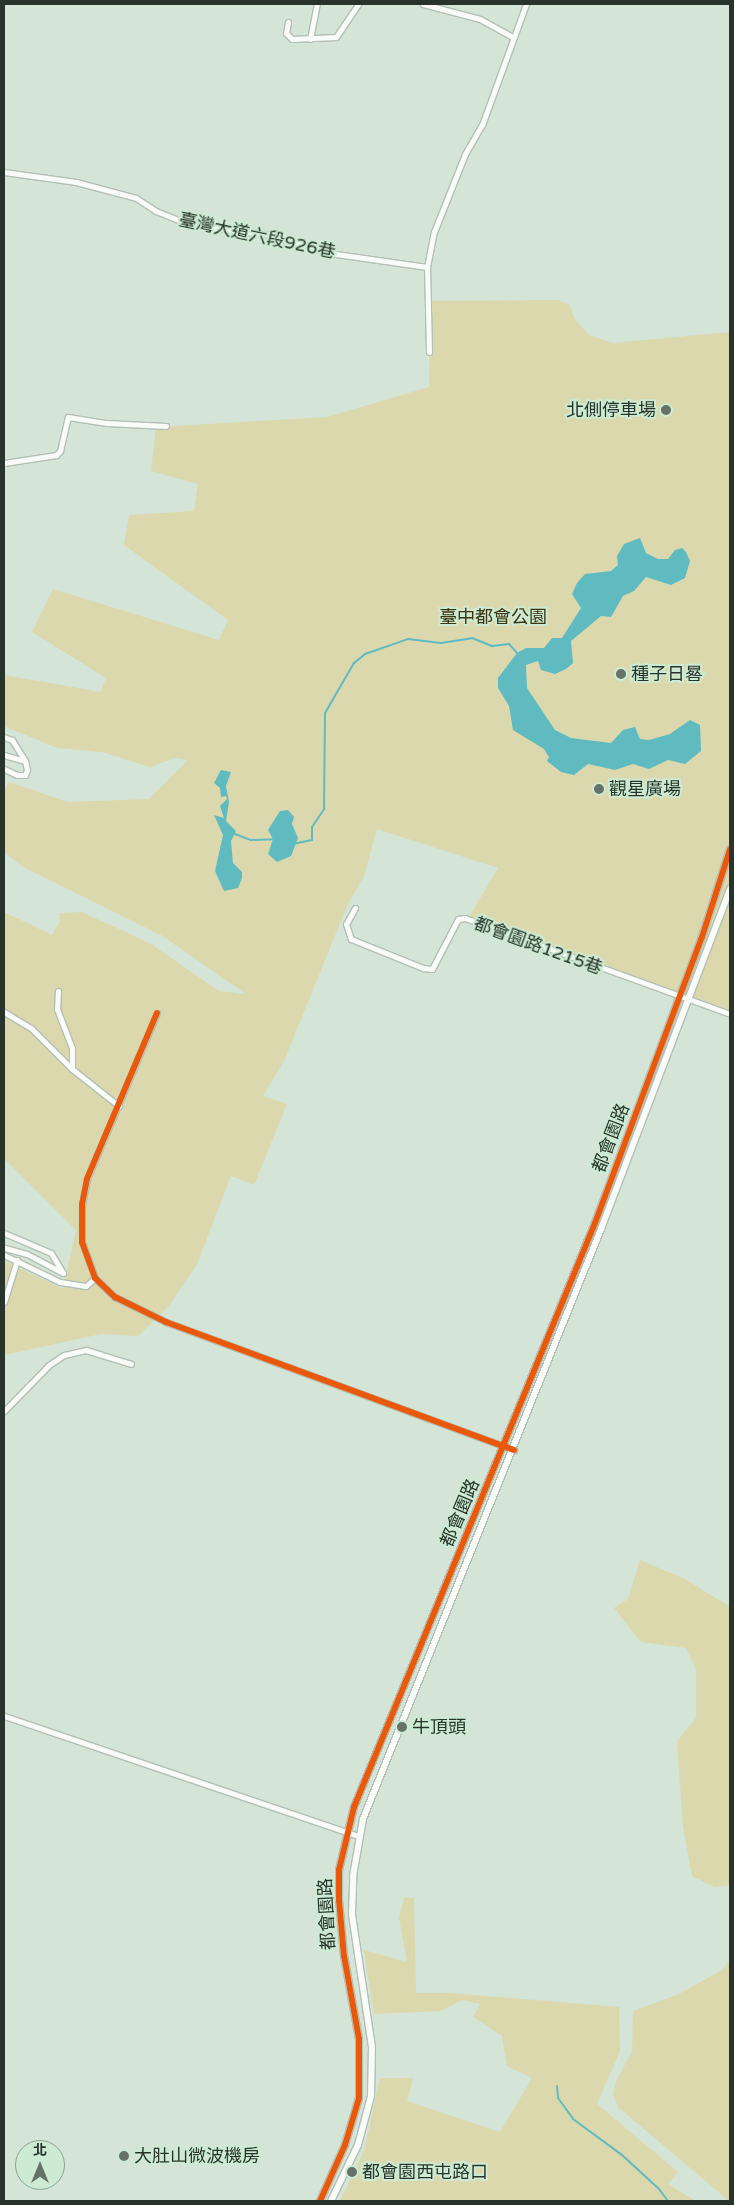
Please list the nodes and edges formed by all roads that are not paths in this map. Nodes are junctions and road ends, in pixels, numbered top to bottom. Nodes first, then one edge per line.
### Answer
1 (317, 4) edge
2 (358, 4) edge
3 (423, 4) edge
4 (526, 4) edge
5 (288, 22) dead end
6 (512, 37) junction
7 (310, 39) junction
8 (4, 172) edge
9 (427, 267) junction
10 (429, 352) dead end
11 (166, 426) dead end
12 (4, 463) edge
13 (4, 737) edge
14 (4, 755) edge
15 (25, 761) junction
16 (4, 769) edge
17 (730, 849) edge
18 (730, 889) edge
19 (355, 908) dead end
20 (702, 937) junction
21 (710, 940) junction
22 (58, 991) dead end
23 (679, 997) junction
24 (687, 1000) junction
25 (4, 1012) edge
26 (157, 1013) dead end
27 (730, 1014) edge
28 (72, 1069) junction
29 (119, 1106) junction
30 (4, 1233) edge
31 (4, 1248) edge
32 (4, 1255) edge
33 (17, 1260) junction
34 (95, 1278) junction
35 (4, 1302) edge
36 (131, 1364) dead end
37 (4, 1411) edge
38 (505, 1447) junction
39 (514, 1450) junction
40 (4, 1716) edge
41 (346, 1833) junction
42 (359, 1836) junction
43 (320, 2201) edge
44 (331, 2201) edge

1 - 7 street
2 - 7 street
3 - 6 street
4 - 6 street
5 - 7 street
6 - 9 street
8 - 9 street, 臺灣大道六段926巷
9 - 10 street
11 - 12 street
13 - 15 street
14 - 15 street
15 - 16 street
17 - 20 street, 都會園路
18 - 21 street, 都會園路
19 - 23 street, 都會園路1215巷
20 - 21 street
20 - 23 street, 都會園路
21 - 24 street, 都會園路
22 - 28 street
23 - 24 street
23 - 38 street, 都會園路
24 - 27 street
24 - 39 street, 都會園路
25 - 28 street
26 - 29 street
28 - 29 street
29 - 34 street
30 - 31 street
32 - 33 street
33 - 34 street
33 - 35 street
34 - 38 street
36 - 37 street
38 - 39 street
38 - 41 street, 都會園路
39 - 42 street, 都會園路
40 - 41 street
41 - 42 street
41 - 43 street, 都會園路
42 - 44 street, 都會園路

